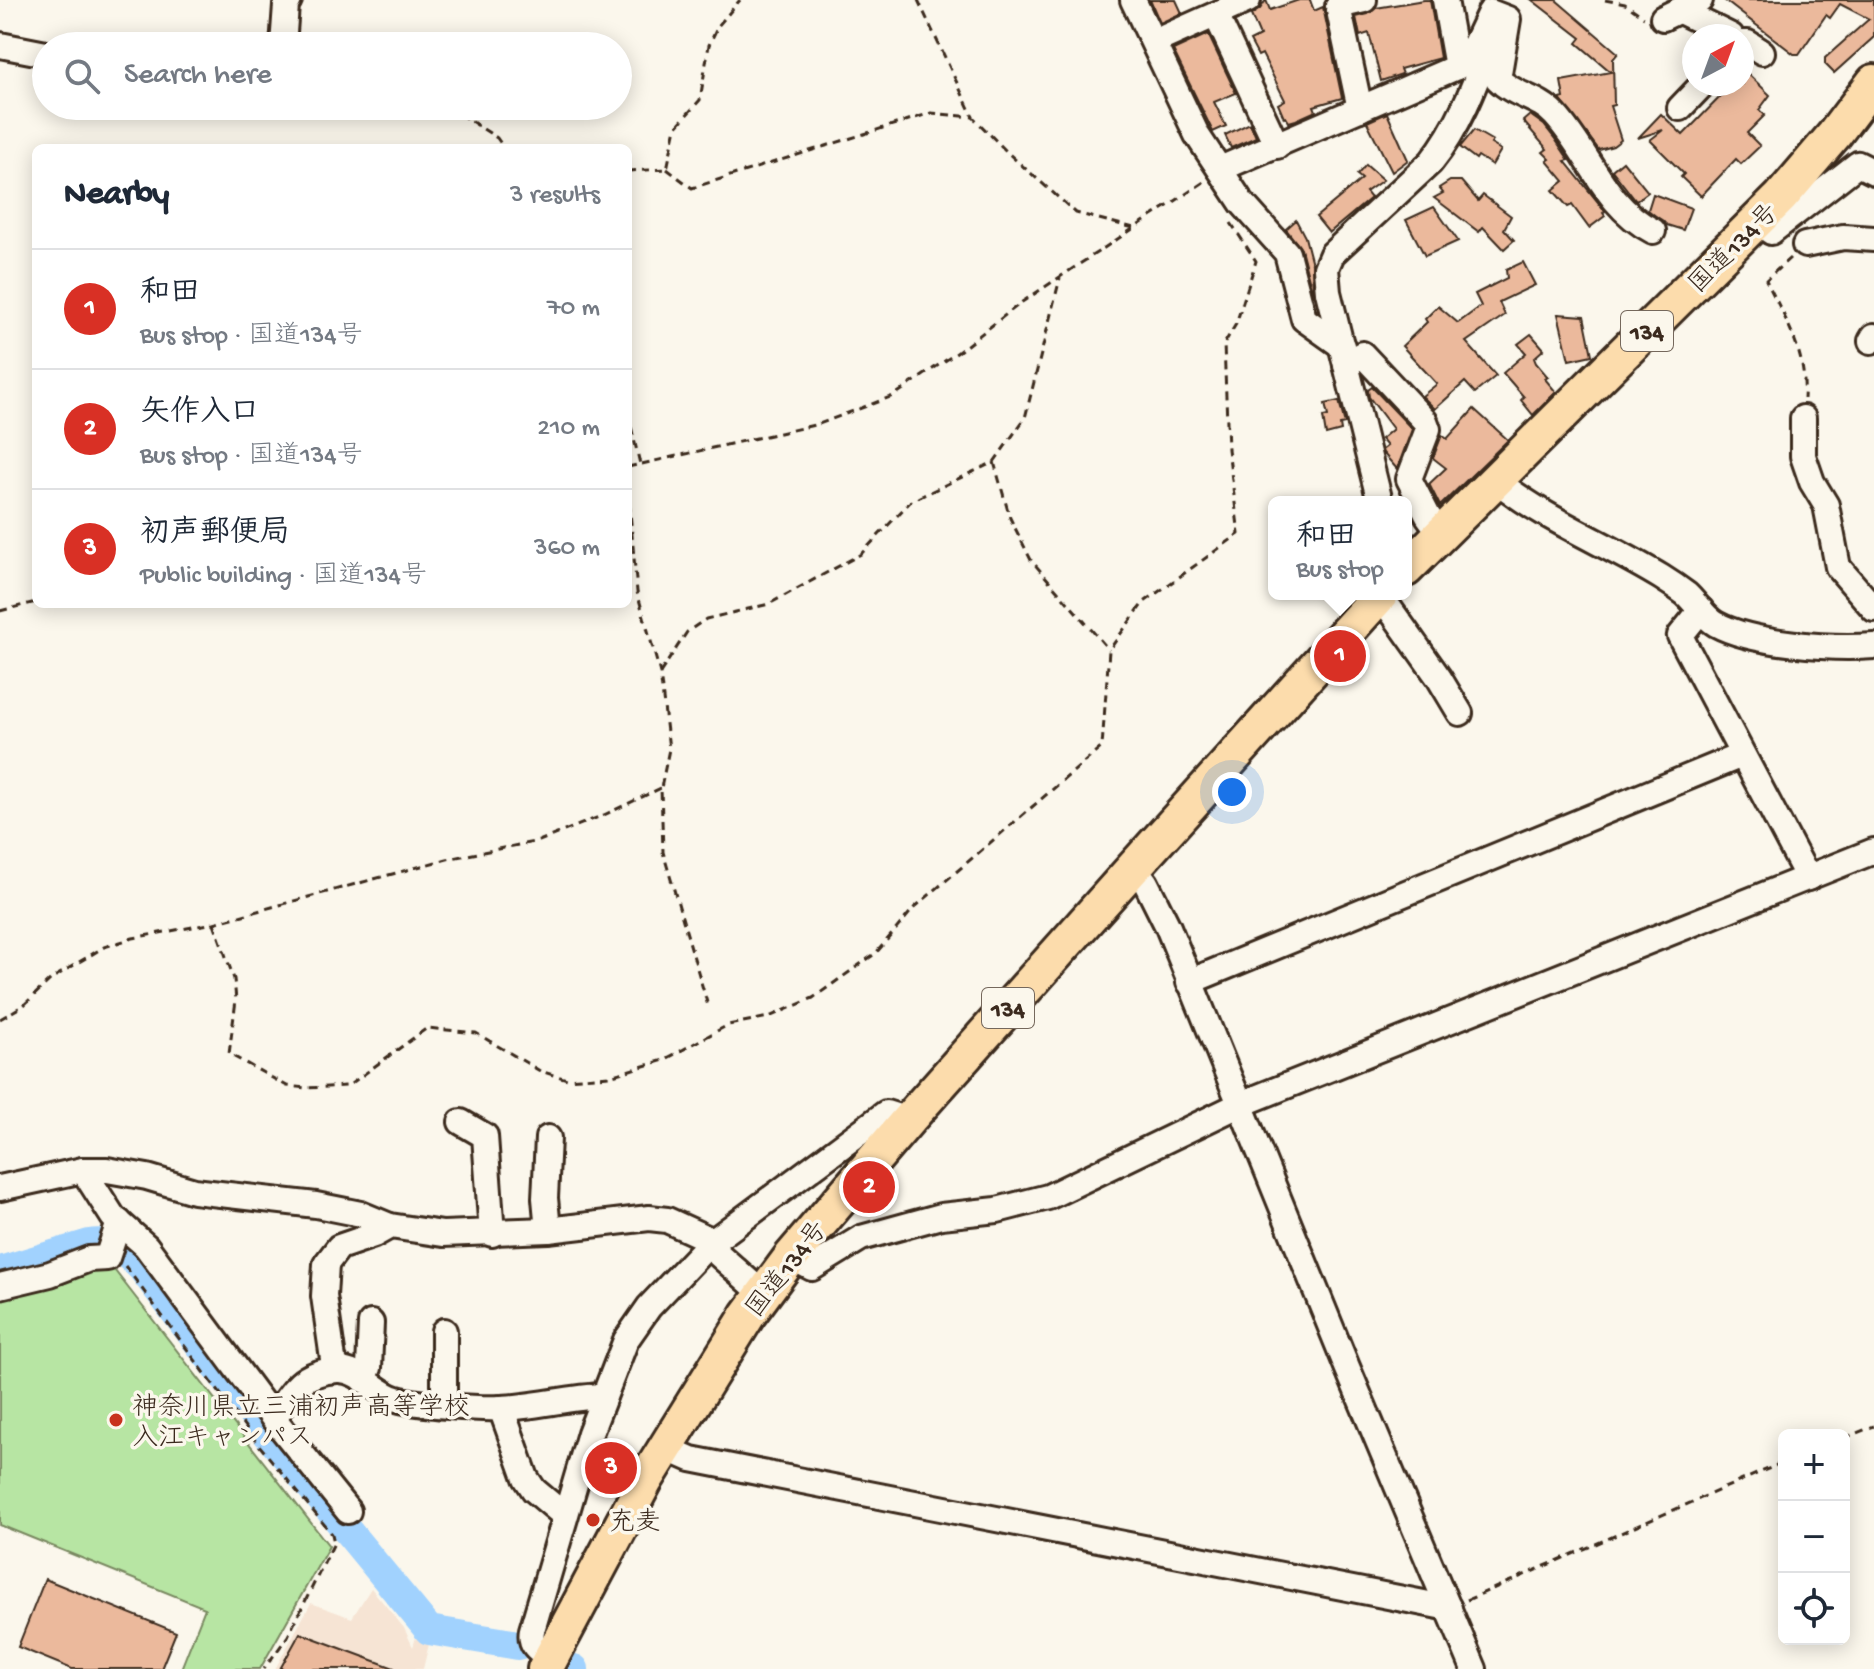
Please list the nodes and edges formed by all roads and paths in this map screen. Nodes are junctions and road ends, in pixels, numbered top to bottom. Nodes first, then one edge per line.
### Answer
1 (289, 0) edge
2 (740, 0) edge
3 (918, 0) edge
4 (1133, 0) edge
5 (1248, 0) edge
6 (1364, 0) edge
7 (1445, 0) edge
8 (1605, 0) edge
9 (1503, 7) edge
10 (1681, 10) edge
11 (1216, 15) junction
12 (1708, 24) edge
13 (284, 32) edge
14 (1154, 42) junction
15 (0, 45) edge
16 (32, 51) edge
17 (1457, 67) junction
18 (1874, 82) edge
19 (1692, 96) edge
20 (1680, 108) dead end
21 (1360, 109) junction
22 (973, 117) junction
23 (469, 120) edge
24 (1197, 135) junction
25 (501, 144) edge
26 (1277, 146) junction
27 (1866, 168) edge
28 (667, 169) junction
29 (1220, 169) junction
30 (632, 171) edge
31 (1758, 220) junction
32 (1230, 222) dead end
33 (1134, 228) junction
34 (1653, 231) dead end
35 (1874, 239) edge
36 (1805, 245) joint
37 (1060, 277) junction
38 (1344, 355) junction
39 (1803, 418) joint
40 (632, 431) edge
41 (994, 462) junction
42 (640, 464) junction
43 (632, 466) edge
44 (1496, 480) junction
45 (1379, 496) edge
46 (1441, 534) junction
47 (632, 535) edge
48 (1412, 562) edge
49 (1376, 600) edge
50 (1384, 600) edge
51 (32, 603) edge
52 (1874, 609) edge
53 (1701, 610) junction
54 (0, 611) edge
55 (1874, 646) edge
56 (1109, 650) junction
57 (660, 673) junction
58 (1460, 713) dead end
59 (1742, 755) junction
60 (661, 788) junction
61 (1874, 851) edge
62 (1134, 867) junction
63 (1808, 878) junction
64 (214, 923) junction
65 (1189, 982) junction
66 (708, 1006) dead end
67 (0, 1019) edge
68 (1241, 1104) junction
69 (908, 1120) junction
70 (461, 1122) dead end
71 (548, 1138) dead end
72 (83, 1170) junction
73 (0, 1188) edge
74 (390, 1226) junction
75 (548, 1230) junction
76 (492, 1234) junction
77 (113, 1242) junction
78 (711, 1243) junction
79 (791, 1257) junction
80 (0, 1286) edge
81 (763, 1294) junction
82 (371, 1323) dead end
83 (444, 1331) dead end
84 (339, 1370) junction
85 (363, 1380) junction
86 (604, 1396) junction
87 (444, 1404) junction
88 (501, 1408) junction
89 (274, 1419) junction
90 (1874, 1426) edge
91 (1850, 1436) edge
92 (666, 1448) junction
93 (1778, 1465) edge
94 (348, 1511) dead end
95 (565, 1516) junction
96 (1449, 1608) junction
97 (547, 1664) edge
98 (264, 1669) edge
99 (1474, 1669) edge

1 - 13 street
2 - 28 path
3 - 22 path
4 - 14 street
5 - 11 street
6 - 21 street
7 - 17 street
8 - 10 path
9 - 17 street
9 - 34 street
9 - 38 street
10 - 12 street
11 - 14 street
11 - 26 street
14 - 24 street
15 - 16 street
17 - 21 street
18 - 31 highway, 国道134号 / 134
19 - 20 street
21 - 26 street
22 - 28 path
22 - 33 path
23 - 25 path
24 - 29 street
24 - 33 path
26 - 29 street
27 - 31 street
28 - 30 path
29 - 38 street
31 - 44 highway, 国道134号 / 134
32 - 56 path
33 - 37 path
35 - 36 street
36 - 39 path
37 - 41 path
37 - 42 path
38 - 45 street
38 - 46 street
39 - 52 street
40 - 42 path
41 - 56 path
41 - 57 path
42 - 43 path
44 - 46 highway, 国道134号 / 134
44 - 53 street
46 - 48 highway, 国道134号 / 134
47 - 57 path
49 - 62 highway, 国道134号 / 134
50 - 58 street
51 - 54 path
53 - 55 street
53 - 59 street
56 - 64 path
57 - 60 path
59 - 63 street
59 - 65 street
60 - 64 path
60 - 66 path
61 - 63 street
62 - 65 street
62 - 69 highway, 国道134号 / 134
63 - 68 street
64 - 67 path
65 - 68 street
68 - 79 street
68 - 96 street
69 - 78 street
69 - 79 highway, 国道134号 / 134
70 - 76 street
71 - 75 street
72 - 73 street
72 - 74 street
72 - 77 street
74 - 76 street
74 - 84 street
75 - 76 street
75 - 78 street
77 - 80 street
77 - 89 street
77 - 98 path
78 - 81 street
78 - 86 street
79 - 81 highway, 国道134号 / 134
81 - 92 highway, 国道134号 / 134
82 - 85 street
83 - 87 street
84 - 85 street
84 - 89 street
85 - 87 street
86 - 88 street
86 - 95 street
87 - 88 street
88 - 95 street
89 - 94 street
90 - 91 path
92 - 96 street
92 - 97 highway, 国道134号 / 134
93 - 96 path
95 - 97 street
96 - 99 street

